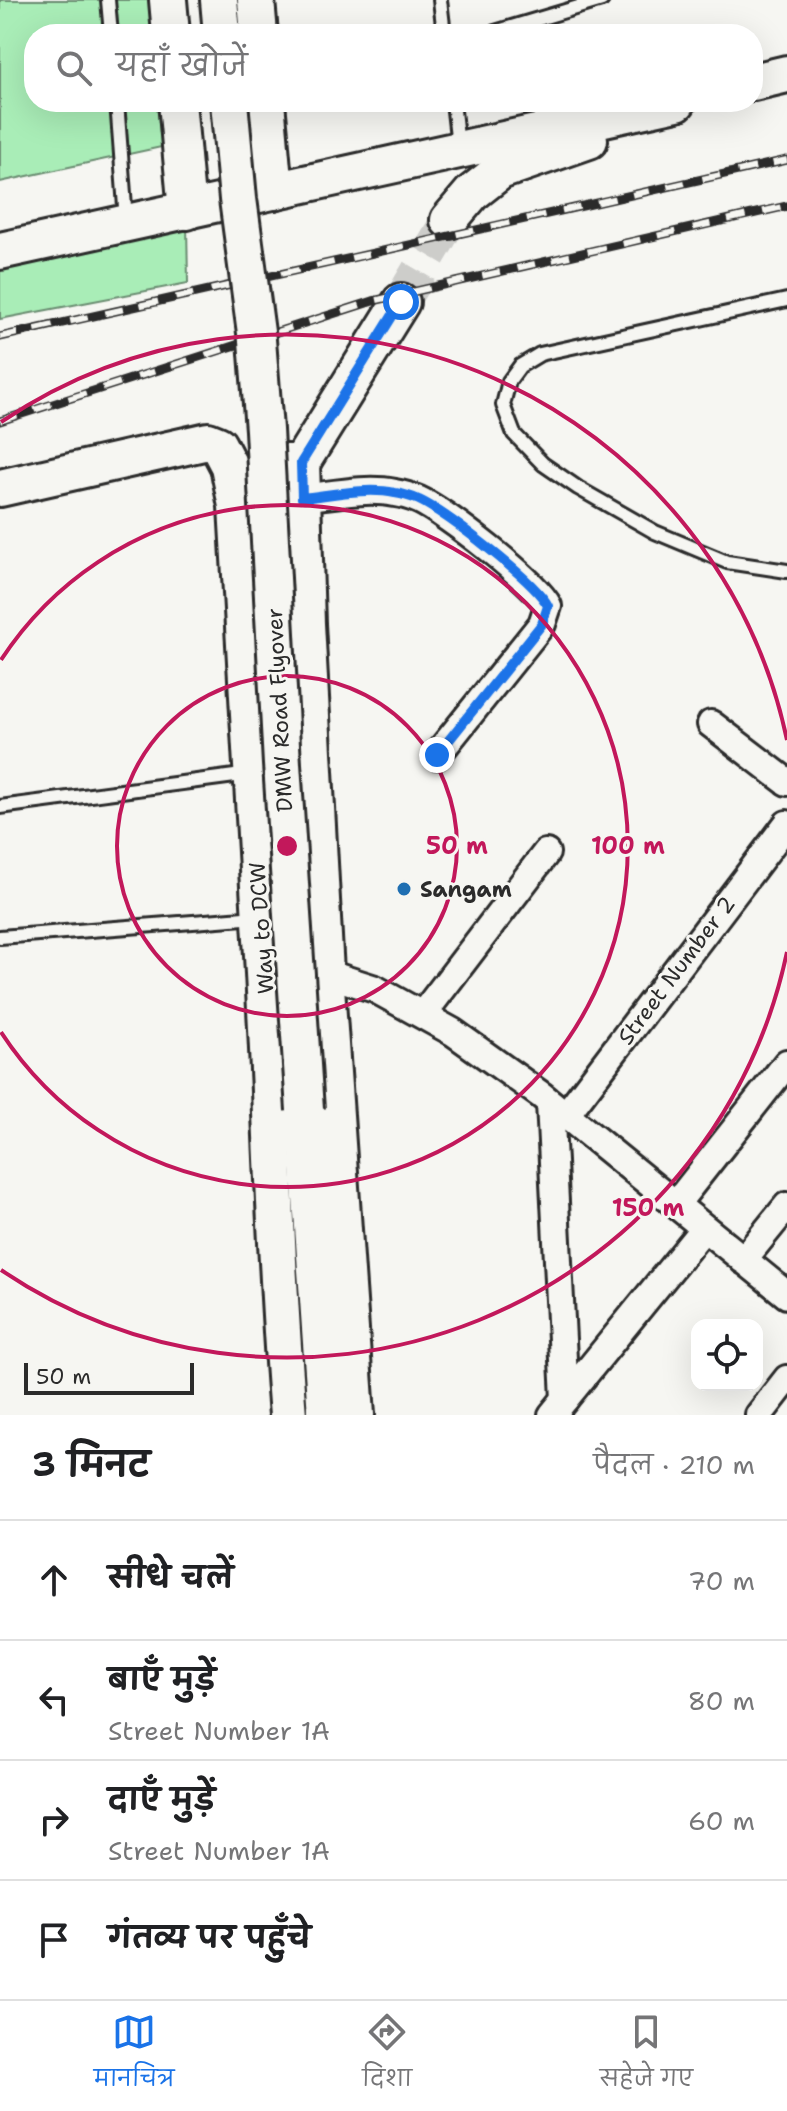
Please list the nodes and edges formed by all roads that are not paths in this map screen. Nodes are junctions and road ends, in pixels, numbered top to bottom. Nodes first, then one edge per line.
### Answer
1 (108, 0) edge
2 (168, 0) edge
3 (219, 0) edge
4 (256, 0) edge
5 (440, 0) edge
6 (602, 0) edge
7 (110, 24) edge
8 (170, 24) edge
9 (221, 24) edge
10 (258, 24) edge
11 (443, 24) edge
12 (522, 24) edge
13 (787, 74) edge
14 (763, 80) edge
15 (118, 112) edge
16 (178, 112) edge
17 (230, 112) edge
18 (267, 112) edge
19 (454, 112) edge
20 (633, 112) edge
21 (652, 112) edge
22 (459, 150) junction
23 (274, 191) junction
24 (187, 211) junction
25 (449, 220) tunnel mouth
26 (126, 223) junction
27 (0, 251) edge
28 (787, 300) edge
29 (401, 302) tunnel mouth
30 (224, 455) junction
31 (301, 463) junction
32 (0, 488) edge
33 (302, 498) junction
34 (787, 571) edge
35 (711, 724) dead end
36 (437, 755) dead end
37 (250, 774) junction
38 (787, 782) edge
39 (0, 807) edge
40 (787, 824) edge
41 (546, 853) dead end
42 (260, 917) junction
43 (0, 937) edge
44 (325, 973) junction
45 (423, 1014) junction
46 (787, 1063) edge
47 (558, 1110) junction
48 (676, 1204) junction
49 (787, 1206) edge
50 (704, 1228) junction
51 (743, 1260) junction
52 (787, 1295) edge
53 (787, 1379) edge
54 (558, 1407) edge
55 (288, 1415) edge
56 (326, 1415) edge
57 (356, 1415) edge
58 (759, 1415) edge

1 - 7 lane
2 - 8 street
3 - 9 street
4 - 10 street
5 - 11 lane
6 - 12 lane
13 - 14 street
15 - 26 lane
16 - 24 street
17 - 56 street, DMW Road Flyover, bridge
18 - 23 street
19 - 22 lane
20 - 22 street
21 - 25 street
22 - 23 street
23 - 24 street
24 - 26 street
26 - 27 street
28 - 34 lane
29 - 31 street
30 - 31 street
30 - 32 street
30 - 37 street, Way to DCW
31 - 33 street
33 - 36 street
33 - 44 street
35 - 38 street
37 - 39 lane
37 - 42 street, Way to DCW
40 - 47 street, Street Number 2
41 - 45 street
42 - 43 lane
42 - 55 street, Way to DCW
44 - 45 street
44 - 57 street
45 - 47 street
46 - 48 street
47 - 48 street
47 - 54 street
48 - 50 street
49 - 51 street
50 - 51 street
50 - 54 street
51 - 52 street
53 - 58 street

